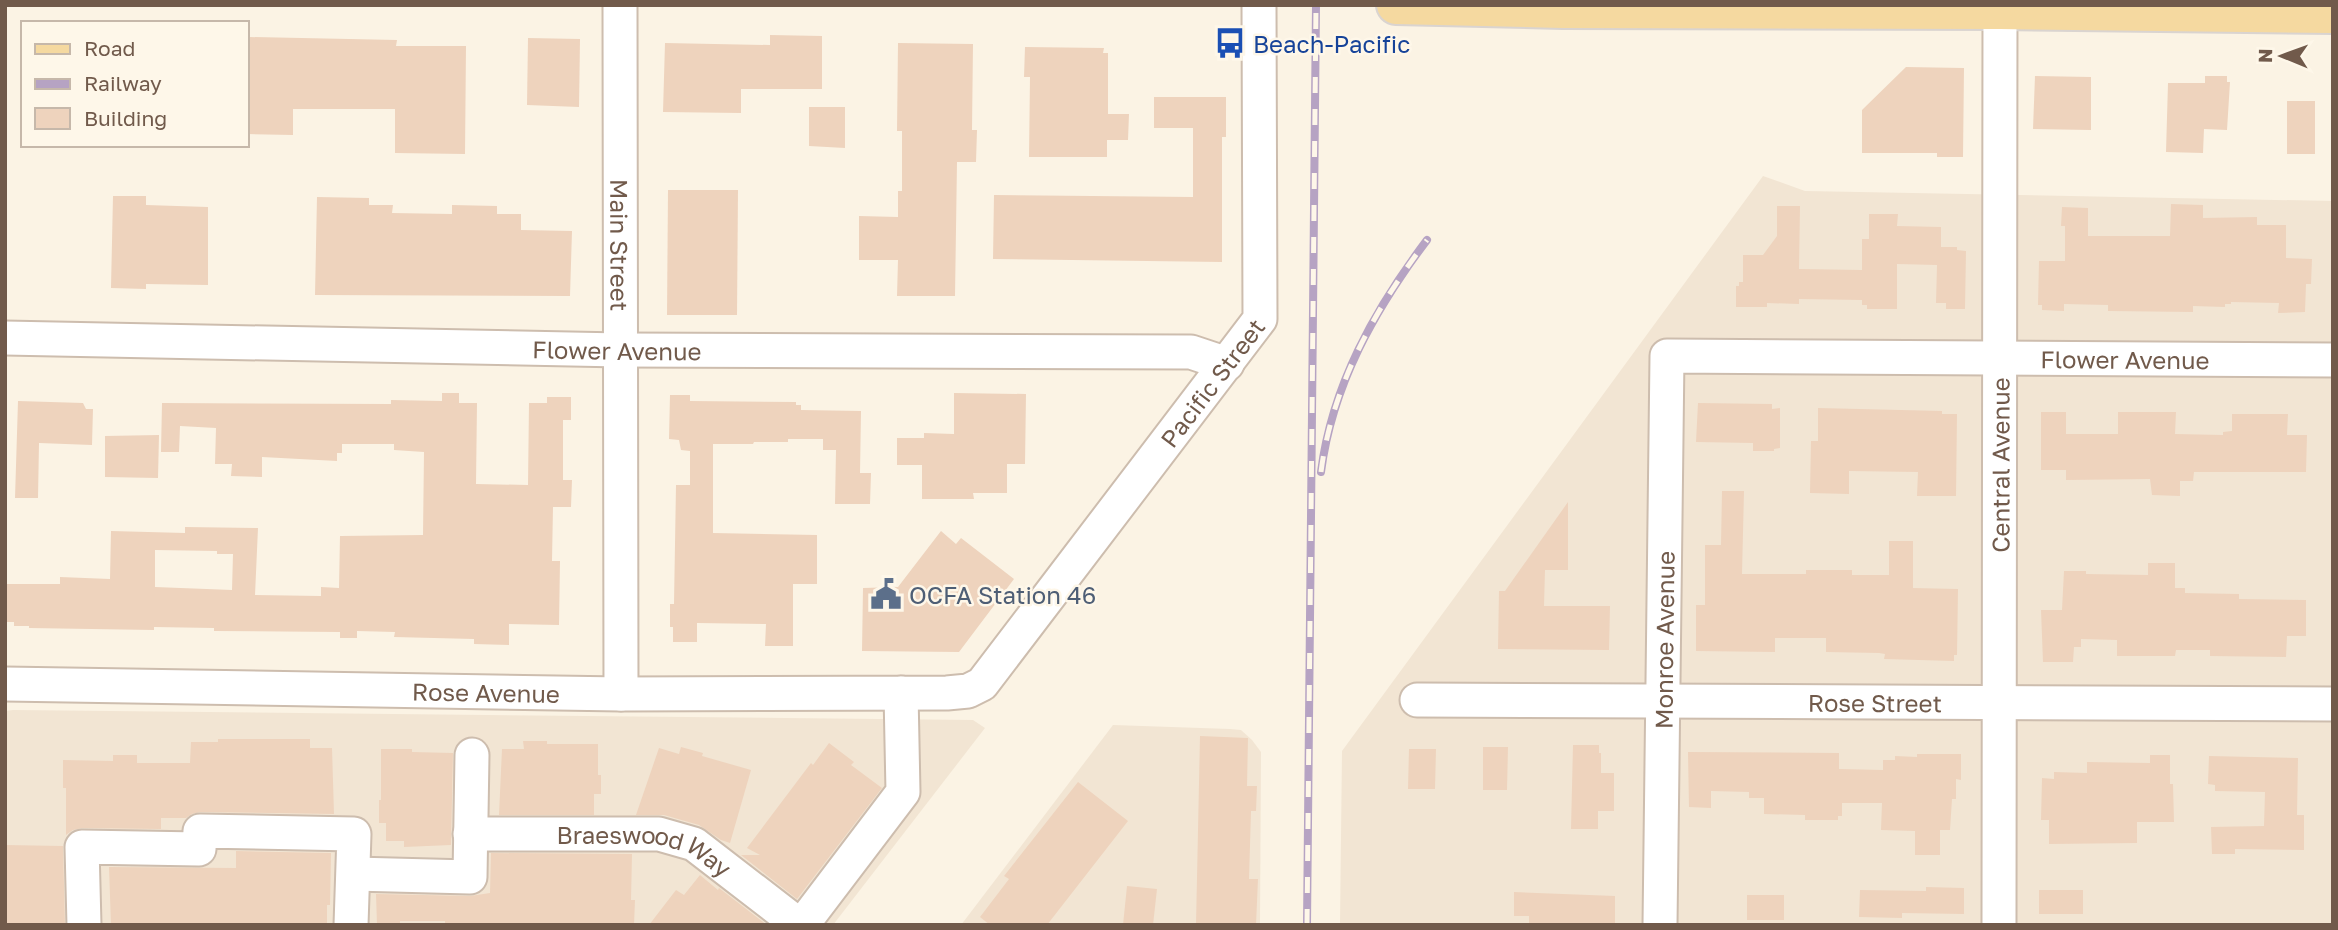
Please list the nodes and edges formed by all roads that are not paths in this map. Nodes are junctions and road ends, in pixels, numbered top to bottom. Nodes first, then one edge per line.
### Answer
1 (620, 5) edge
2 (1259, 5) edge
3 (1396, 5) edge
4 (1563, 7) edge
5 (2000, 7) edge
6 (2333, 13) edge
7 (5, 338) edge
8 (621, 350) junction
9 (1667, 356) joint
10 (2000, 358) junction
11 (2333, 360) edge
12 (1227, 364) junction
13 (5, 684) edge
14 (968, 691) joint
15 (901, 693) junction
16 (621, 694) junction
17 (1417, 700) dead end
18 (1663, 701) junction
19 (1999, 703) junction
20 (2333, 704) edge
21 (471, 755) dead end
22 (470, 834) junction
23 (354, 874) junction
24 (84, 925) edge
25 (351, 925) edge
26 (800, 925) edge
27 (1660, 925) edge
28 (1999, 925) edge

1 - 8 street, Main Street
2 - 12 street, Pacific Street
3 - 4 main road
4 - 5 main road
5 - 6 main road
5 - 10 street, Central Avenue
7 - 8 street, Flower Avenue
8 - 12 street, Flower Avenue
8 - 16 street, Main Street
9 - 10 street, Flower Avenue
9 - 18 street, Monroe Avenue
10 - 11 street, Flower Avenue
10 - 19 street, Central Avenue
12 - 14 street, Pacific Street
13 - 16 street, Rose Avenue
14 - 15 street, Rose Avenue
15 - 16 street, Rose Avenue
15 - 26 street
17 - 18 street, Rose Street
18 - 19 street, Rose Street
18 - 27 street, Monroe Avenue
19 - 20 street, Rose Street
19 - 28 street, Central Avenue
21 - 22 street
22 - 23 street
22 - 26 street, Braeswood Way
23 - 24 street
23 - 25 street

